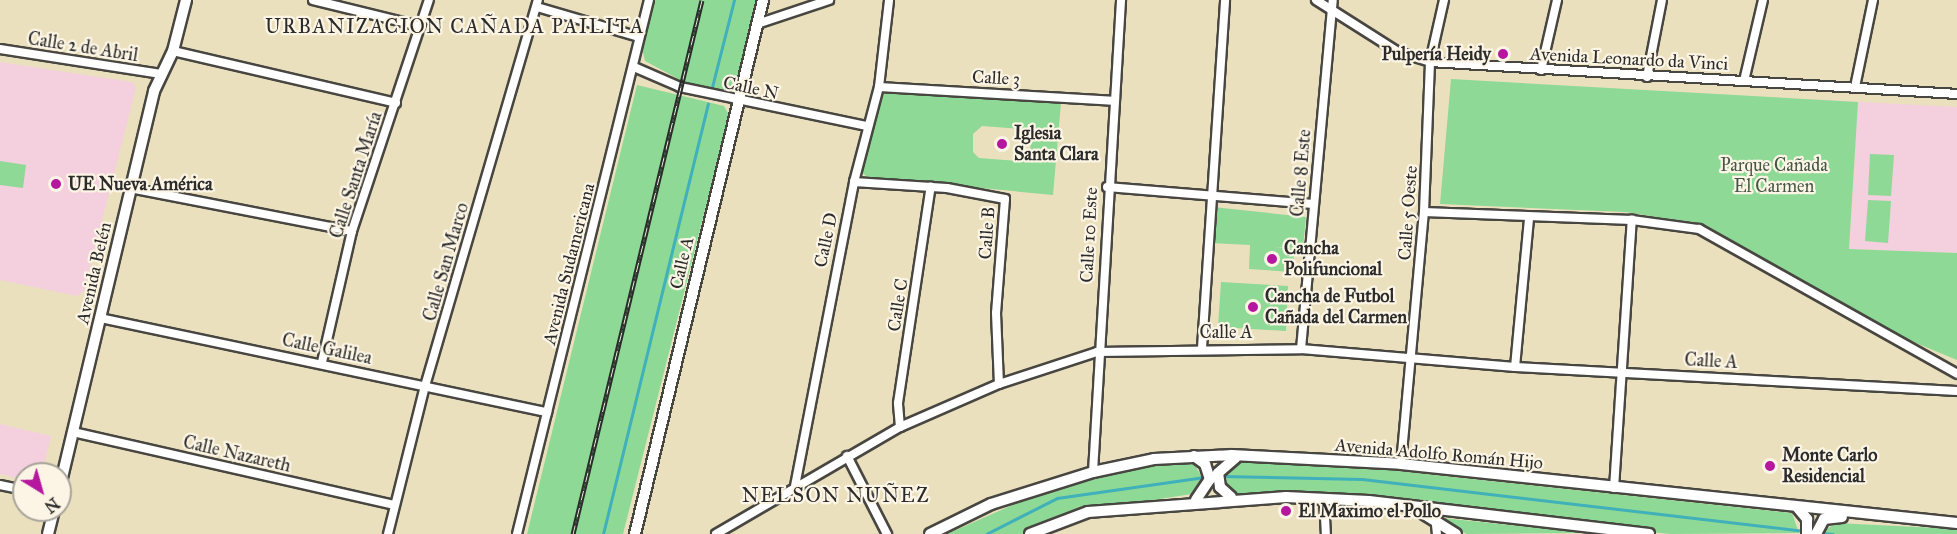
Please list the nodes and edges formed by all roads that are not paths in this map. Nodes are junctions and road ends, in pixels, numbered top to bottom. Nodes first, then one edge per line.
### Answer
1 (186, 0) edge
2 (313, 0) edge
3 (429, 0) edge
4 (649, 0) edge
5 (763, 0) edge
6 (829, 0) edge
7 (889, 0) edge
8 (1121, 0) edge
9 (1225, 0) edge
10 (1316, 0) edge
11 (1444, 0) edge
12 (1557, 0) edge
13 (1662, 0) edge
14 (1763, 0) edge
15 (1873, 0) edge
16 (538, 3) edge
17 (1332, 4) edge
18 (757, 24) junction
19 (420, 26) junction
20 (639, 37) junction
21 (0, 49) edge
22 (173, 51) junction
23 (1430, 62) junction
24 (634, 66) junction
25 (1541, 70) junction
26 (161, 74) junction
27 (1647, 77) junction
28 (1744, 81) junction
29 (879, 87) junction
30 (1855, 87) junction
31 (1957, 94) edge
32 (1113, 101) junction
33 (737, 102) junction
34 (396, 103) junction
35 (866, 126) junction
36 (854, 182) junction
37 (931, 186) junction
38 (130, 188) junction
39 (1107, 188) junction
40 (1212, 196) junction
41 (1313, 204) junction
42 (1424, 212) junction
43 (1529, 219) junction
44 (1632, 220) junction
45 (352, 231) junction
46 (100, 318) junction
47 (1202, 348) junction
48 (1301, 349) junction
49 (1097, 352) junction
50 (1412, 358) junction
51 (322, 362) junction
52 (1515, 368) junction
53 (1623, 373) junction
54 (1957, 374) edge
55 (999, 384) junction
56 (425, 386) junction
57 (1957, 391) edge
58 (547, 412) junction
59 (900, 427) junction
60 (72, 432) junction
61 (847, 456) junction
62 (1269, 456) junction
63 (1197, 458) junction
64 (65, 462) edge
65 (1401, 464) junction
66 (1093, 472) junction
67 (795, 486) junction
68 (1614, 488) junction
69 (1229, 496) junction
70 (1198, 498) junction
71 (1324, 498) junction
72 (394, 505) junction
73 (1416, 509) junction
74 (1799, 509) junction
75 (1904, 518) junction
76 (1052, 522) junction
77 (1957, 523) edge
78 (1436, 529) edge
79 (939, 531) edge
80 (1596, 531) edge
81 (388, 534) edge
82 (517, 534) edge
83 (635, 534) edge
84 (716, 534) edge
85 (887, 534) edge
86 (930, 534) edge
87 (1030, 534) edge
88 (1053, 534) edge
89 (1326, 534) edge
90 (1456, 534) edge
91 (1649, 534) edge
92 (1807, 534) edge
93 (1816, 534) edge

1 - 22 main road, Avenida Belén
2 - 19 street
3 - 19 street, Calle Santa María
4 - 20 street, Avenida Sudamericana
5 - 18 main road, Calle A
6 - 18 street
7 - 29 street, Calle D
8 - 32 street, Calle 10 Este
9 - 40 street
10 - 17 street, Avenida Leonardo da Vinci
11 - 23 street, Calle 5 Oeste
12 - 25 street
13 - 27 street
14 - 28 street
15 - 30 street
16 - 20 street
16 - 56 street, Calle San Marco
17 - 23 street, Avenida Leonardo da Vinci
17 - 41 street, Calle 8 Este
18 - 33 main road, Calle A
19 - 34 street, Calle Santa María
20 - 24 street, Avenida Sudamericana
21 - 26 street, Calle 2 de Abril
22 - 26 main road, Avenida Belén
22 - 34 street
23 - 25 street, Avenida Leonardo da Vinci
23 - 42 street, Calle 5 Oeste
24 - 33 street, Calle N
24 - 58 street, Avenida Sudamericana
25 - 27 street, Avenida Leonardo da Vinci
26 - 38 main road, Avenida Belén
27 - 28 street, Avenida Leonardo da Vinci
28 - 30 street, Avenida Leonardo da Vinci
29 - 32 street, Calle 3
29 - 35 street, Calle D
30 - 31 street, Avenida Leonardo da Vinci
32 - 39 street, Calle 10 Este
33 - 35 street, Calle N
33 - 83 main road, Calle A
34 - 45 street, Calle Santa María
35 - 36 street, Calle D
36 - 37 street, Calle B
36 - 67 street, Calle D
37 - 55 street, Calle B
37 - 59 street, Calle C
38 - 45 street
38 - 46 main road, Avenida Belén
39 - 40 street
39 - 49 street, Calle 10 Este
40 - 41 street
40 - 47 street
41 - 48 street, Calle 8 Este
42 - 43 street
42 - 50 street, Calle 5 Oeste
43 - 44 street
43 - 52 street
44 - 53 street
44 - 54 street
45 - 51 street, Calle Santa María
46 - 51 street, Calle Galilea
46 - 60 main road, Avenida Belén
47 - 48 street, Calle A
47 - 49 street, Calle A
48 - 50 street, Calle A
49 - 55 street, Calle A
49 - 66 street, Calle 10 Este
50 - 52 street, Calle A
50 - 65 street, Calle 5 Oeste
51 - 56 street, Calle Galilea
52 - 53 street, Calle A
53 - 57 street, Calle A
53 - 68 street
55 - 59 street, Calle A
56 - 58 street, Calle Galilea
56 - 72 street, Calle San Marco
58 - 82 street, Avenida Sudamericana
59 - 61 street, Calle A
60 - 64 main road, Avenida Belén
60 - 72 street, Calle Nazareth
61 - 67 street, Calle A
61 - 85 street
62 - 63 main road, Avenida Adolfo Román Hijo
62 - 65 main road, Avenida Adolfo Román Hijo
62 - 69 main road
63 - 66 main road, Avenida Adolfo Román Hijo
63 - 70 main road
65 - 68 main road, Avenida Adolfo Román Hijo
66 - 79 main road, Avenida Adolfo Román Hijo
67 - 84 street, Calle A
68 - 74 main road, Avenida Adolfo Román Hijo
69 - 70 main road
69 - 71 main road
70 - 76 main road
71 - 73 main road
71 - 89 street
72 - 81 street, Calle San Marco
73 - 78 main road
73 - 80 main road
74 - 75 main road, Avenida Adolfo Román Hijo
74 - 92 main road
75 - 77 main road, Avenida Adolfo Román Hijo
75 - 93 main road
76 - 87 main road
76 - 88 street
78 - 90 main road
79 - 86 main road, Avenida Adolfo Román Hijo
80 - 91 main road

